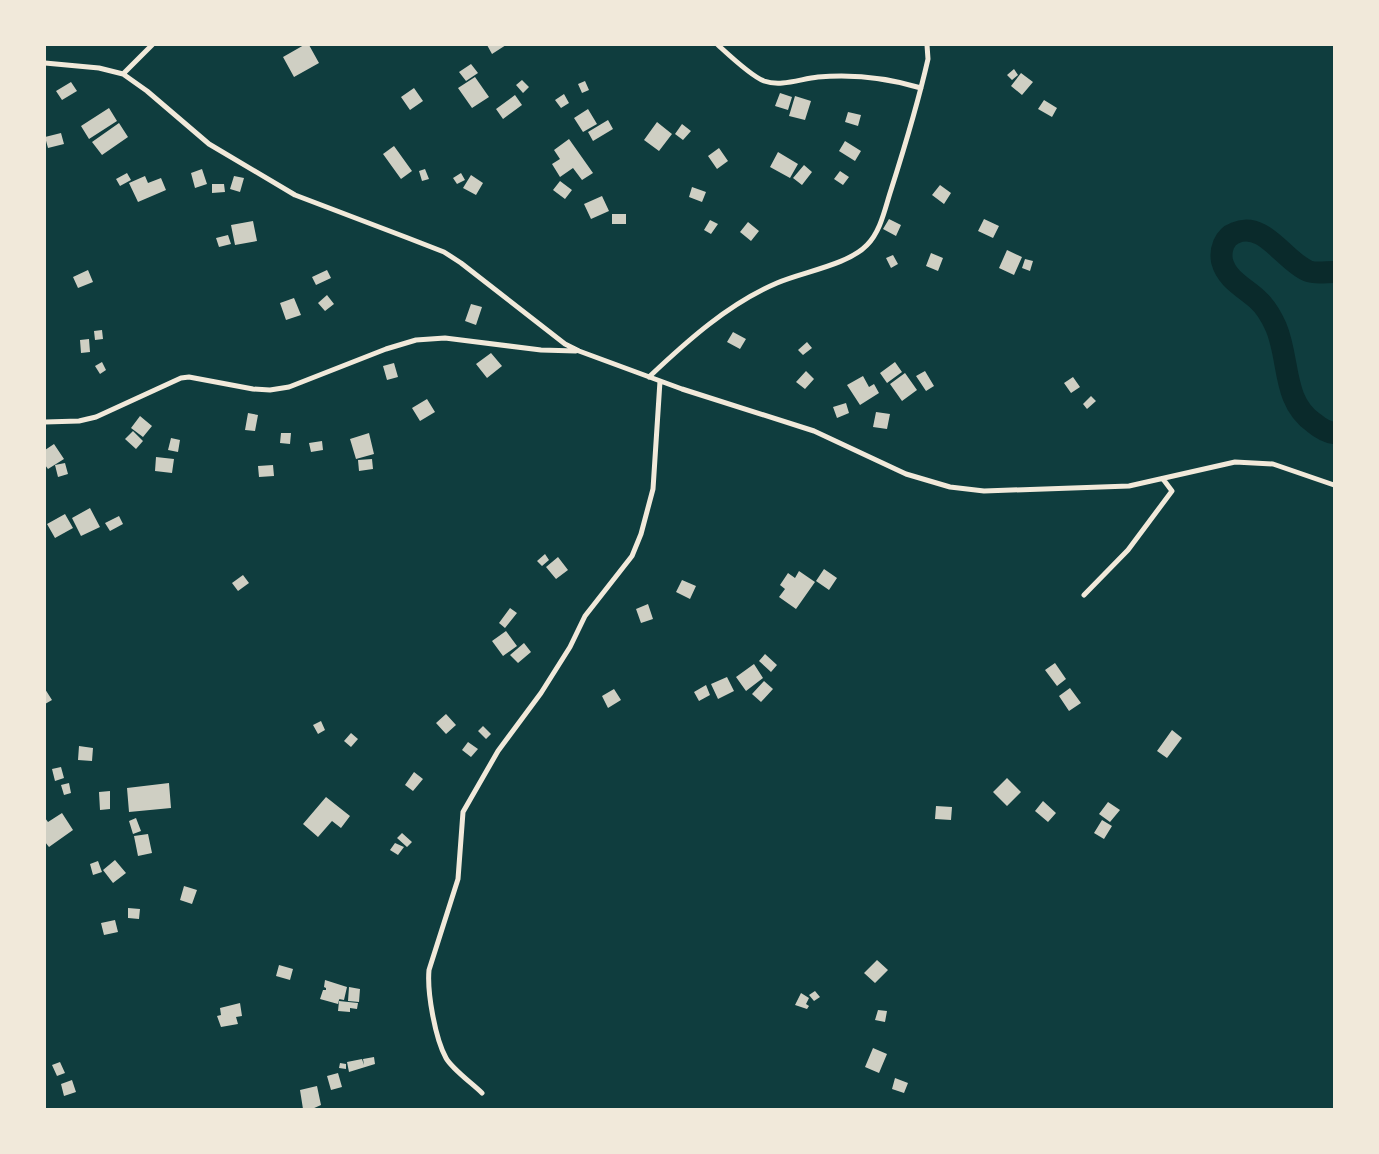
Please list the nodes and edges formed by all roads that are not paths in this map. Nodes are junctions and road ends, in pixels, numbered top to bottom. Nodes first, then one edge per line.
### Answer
1 (152, 45) edge
2 (718, 45) edge
3 (928, 45) edge
4 (45, 63) edge
5 (123, 74) junction
6 (921, 88) junction
7 (578, 351) junction
8 (649, 377) junction
9 (660, 381) junction
10 (45, 422) edge
11 (1163, 479) junction
12 (1334, 485) edge
13 (1084, 595) dead end
14 (482, 1093) dead end

1 - 5 street
2 - 6 street
3 - 6 street
4 - 5 street
5 - 7 street
6 - 8 street
7 - 8 street
7 - 10 street
8 - 9 street
9 - 11 street
9 - 14 street
11 - 12 street
11 - 13 street

